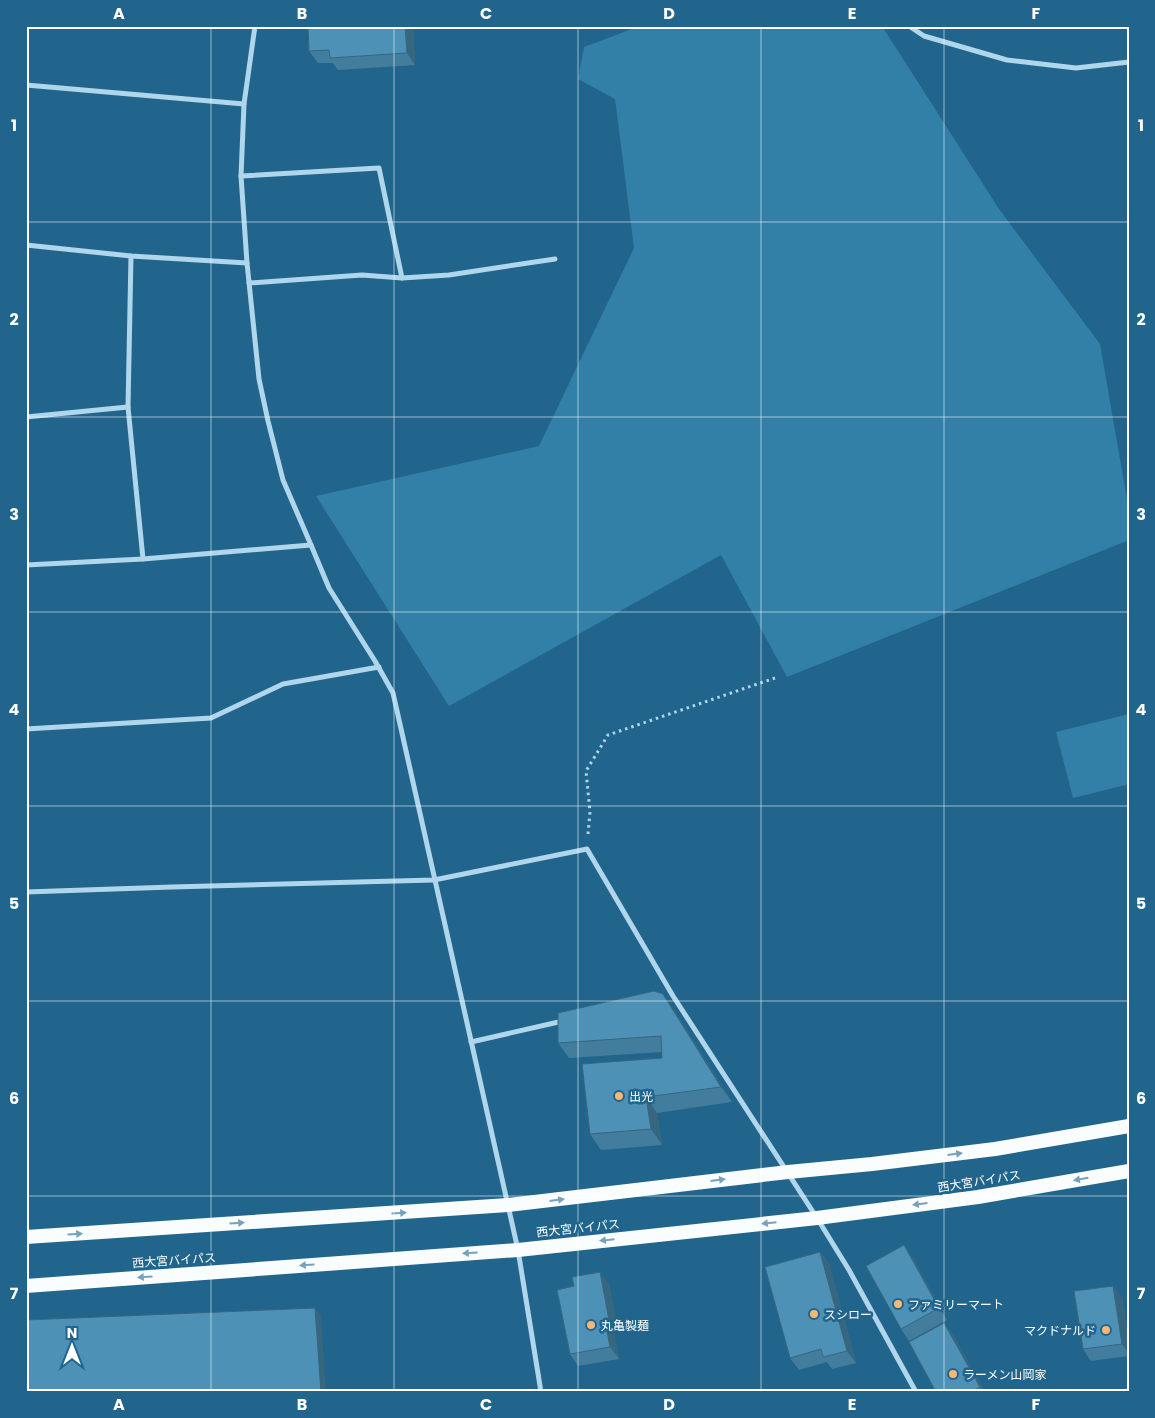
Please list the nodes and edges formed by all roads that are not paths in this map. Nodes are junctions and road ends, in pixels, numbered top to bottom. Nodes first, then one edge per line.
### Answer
1 (255, 26) edge
2 (910, 26) edge
3 (1129, 62) edge
4 (26, 85) edge
5 (244, 104) junction
6 (241, 176) junction
7 (26, 245) edge
8 (131, 256) junction
9 (556, 259) dead end
10 (247, 263) junction
11 (402, 278) junction
12 (249, 283) junction
13 (128, 407) junction
14 (26, 418) edge
15 (311, 545) junction
16 (143, 559) junction
17 (26, 565) edge
18 (379, 667) junction
19 (26, 729) edge
20 (434, 880) junction
21 (26, 892) edge
22 (673, 996) junction
23 (663, 998) edge
24 (567, 1020) edge
25 (471, 1042) junction
26 (1129, 1126) edge
27 (1129, 1171) edge
28 (788, 1172) junction
29 (508, 1205) junction
30 (817, 1218) junction
31 (26, 1237) edge
32 (518, 1250) junction
33 (26, 1286) edge
34 (541, 1392) edge
35 (916, 1392) edge

1 - 5 street
2 - 3 street
4 - 5 street
5 - 6 street
6 - 10 street
6 - 11 street
7 - 8 street
8 - 10 street
8 - 13 street
9 - 11 street
10 - 12 street
11 - 12 street
12 - 15 street
13 - 14 street
13 - 16 street
15 - 16 street
15 - 18 street
16 - 17 street
18 - 19 street
18 - 20 street
20 - 21 street
20 - 22 street
20 - 25 street
22 - 23 street
22 - 28 street
24 - 25 street
25 - 29 street
28 -> 26 highway
27 -> 30 highway, 西大宮バイパス
29 -> 28 highway
28 - 30 street
31 -> 29 highway
29 - 32 street
30 -> 32 highway, 西大宮バイパス
30 - 35 street
32 -> 33 highway, 西大宮バイパス
32 - 34 street

